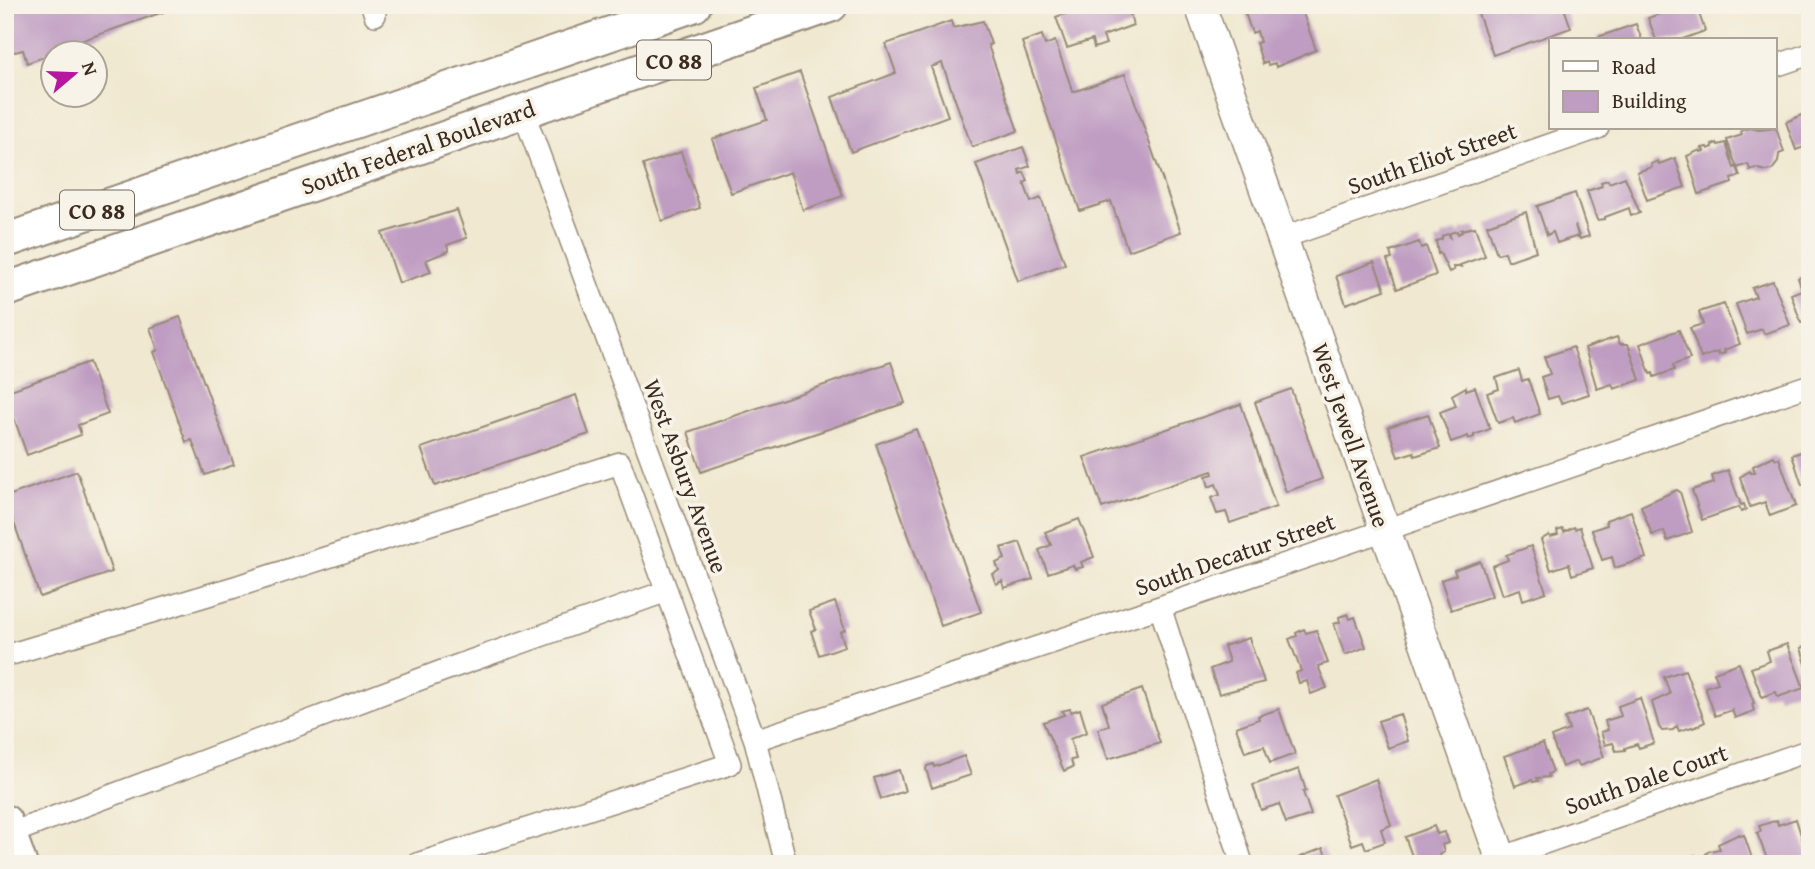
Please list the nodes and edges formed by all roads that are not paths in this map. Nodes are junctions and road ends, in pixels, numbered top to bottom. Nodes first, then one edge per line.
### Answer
1 (694, 5) edge
2 (831, 5) edge
3 (1200, 5) edge
4 (1810, 54) edge
5 (1776, 66) edge
6 (523, 111) junction
7 (1592, 130) edge
8 (1282, 238) junction
9 (5, 241) edge
10 (5, 290) edge
11 (1810, 385) edge
12 (1385, 531) junction
13 (667, 591) junction
14 (1160, 607) junction
15 (5, 656) edge
16 (755, 740) junction
17 (1810, 750) edge
18 (11, 840) edge
19 (1502, 861) edge
20 (1242, 863) edge
21 (417, 864) edge
22 (786, 864) edge

1 - 9 main road, South Federal Boulevard / CO 88
2 - 6 main road, South Federal Boulevard / CO 88
3 - 8 street, West Jewell Avenue
4 - 5 street
6 - 10 main road, South Federal Boulevard / CO 88
6 - 16 street, West Asbury Avenue
7 - 8 street, South Eliot Street
8 - 12 street, West Jewell Avenue
11 - 12 street, South Decatur Street
12 - 14 street, South Decatur Street
12 - 19 street, West Jewell Avenue
13 - 15 street
13 - 18 street
13 - 21 street
14 - 16 street, South Decatur Street
14 - 20 street
16 - 22 street, West Asbury Avenue
17 - 19 street, South Dale Court

